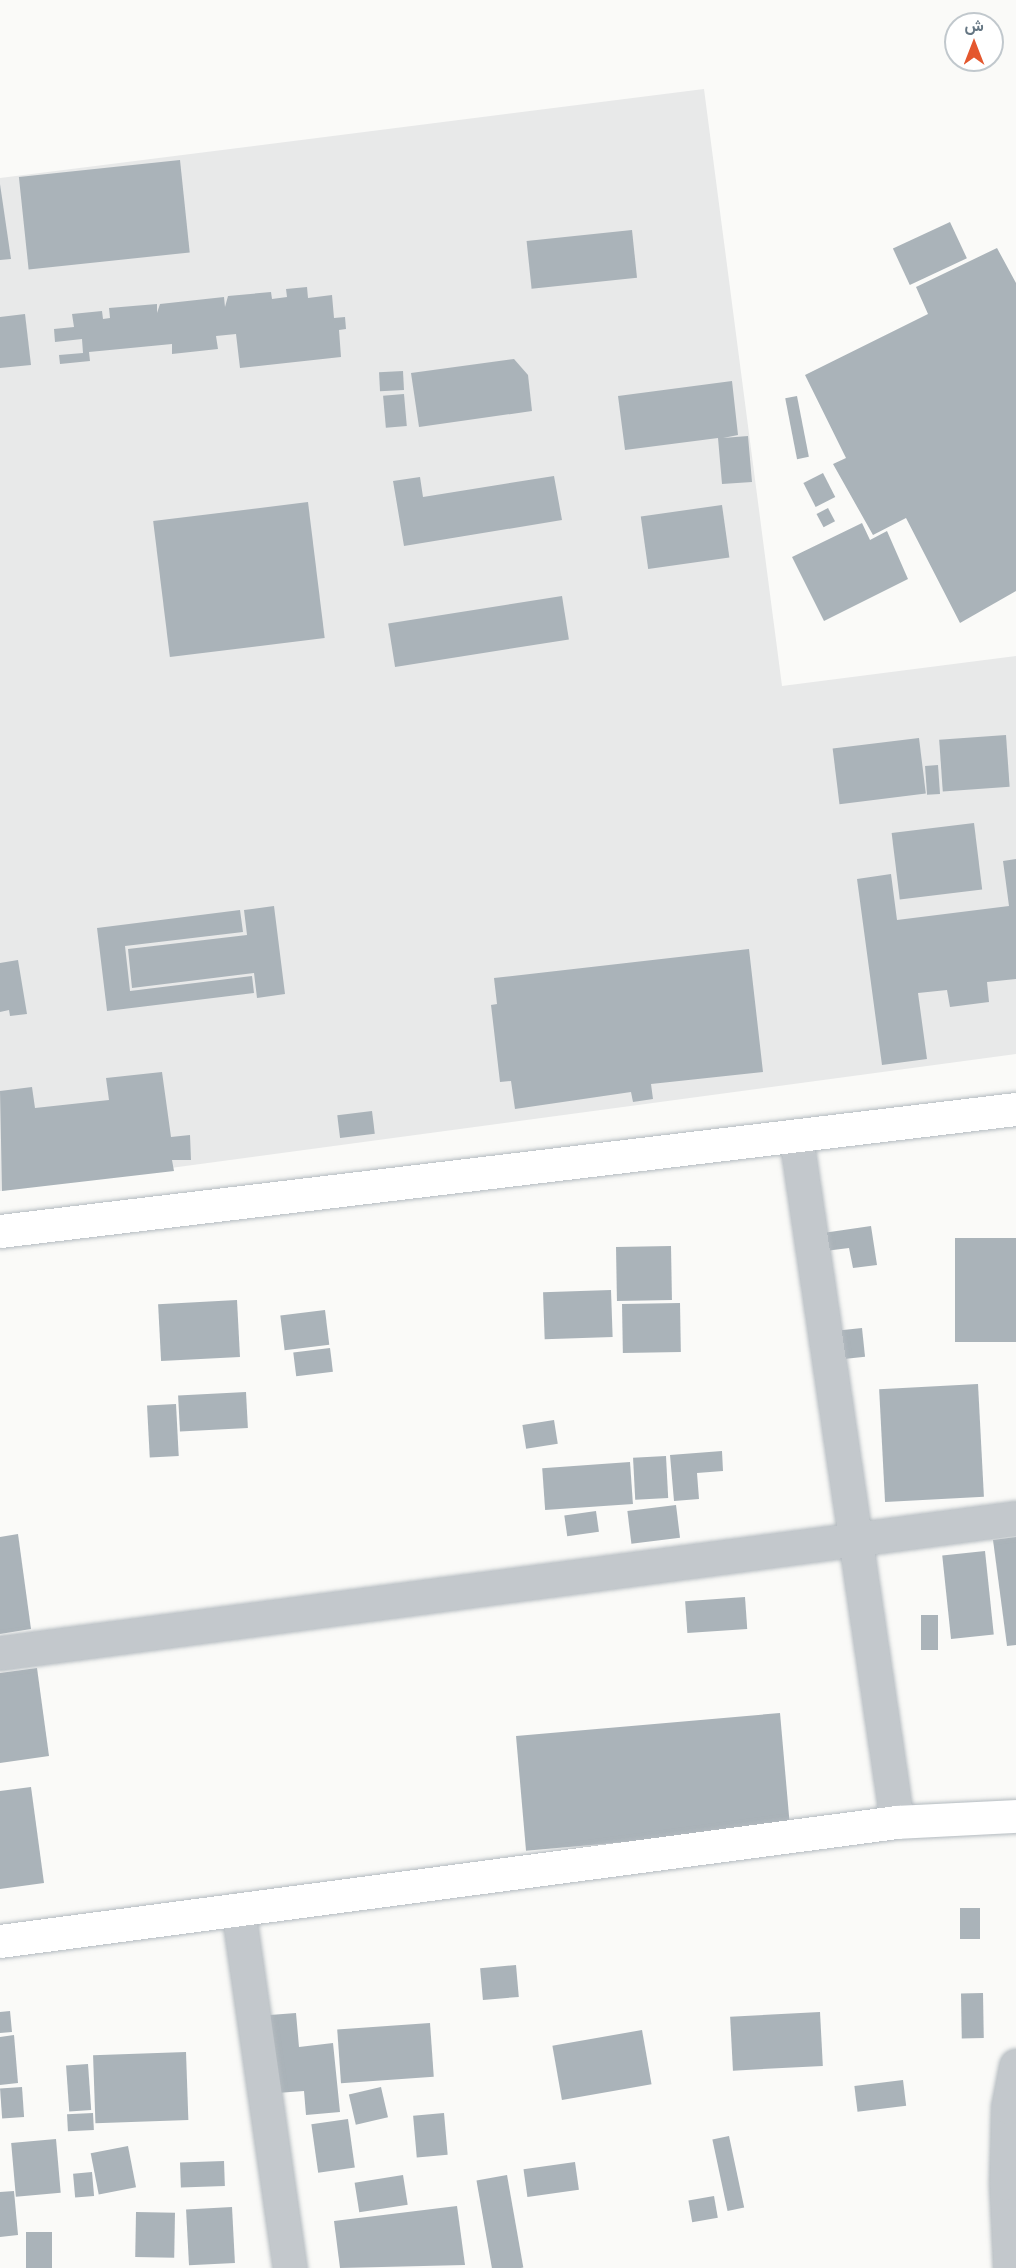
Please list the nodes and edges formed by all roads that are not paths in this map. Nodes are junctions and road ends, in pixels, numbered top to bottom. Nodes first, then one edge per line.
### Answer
1 (1016, 1109) edge
2 (796, 1137) junction
3 (0, 1231) edge
4 (1016, 1518) edge
5 (855, 1539) junction
6 (0, 1653) edge
7 (1016, 1816) edge
8 (897, 1822) junction
9 (238, 1909) junction
10 (0, 1941) edge
11 (1016, 2066) edge
12 (290, 2268) edge
13 (1010, 2268) edge

1 - 2 main road
2 - 3 main road
2 - 5 street
4 - 5 street
5 - 6 street
5 - 8 street
7 - 8 main road
8 - 9 main road
9 - 10 main road
9 - 12 street
11 - 13 street

